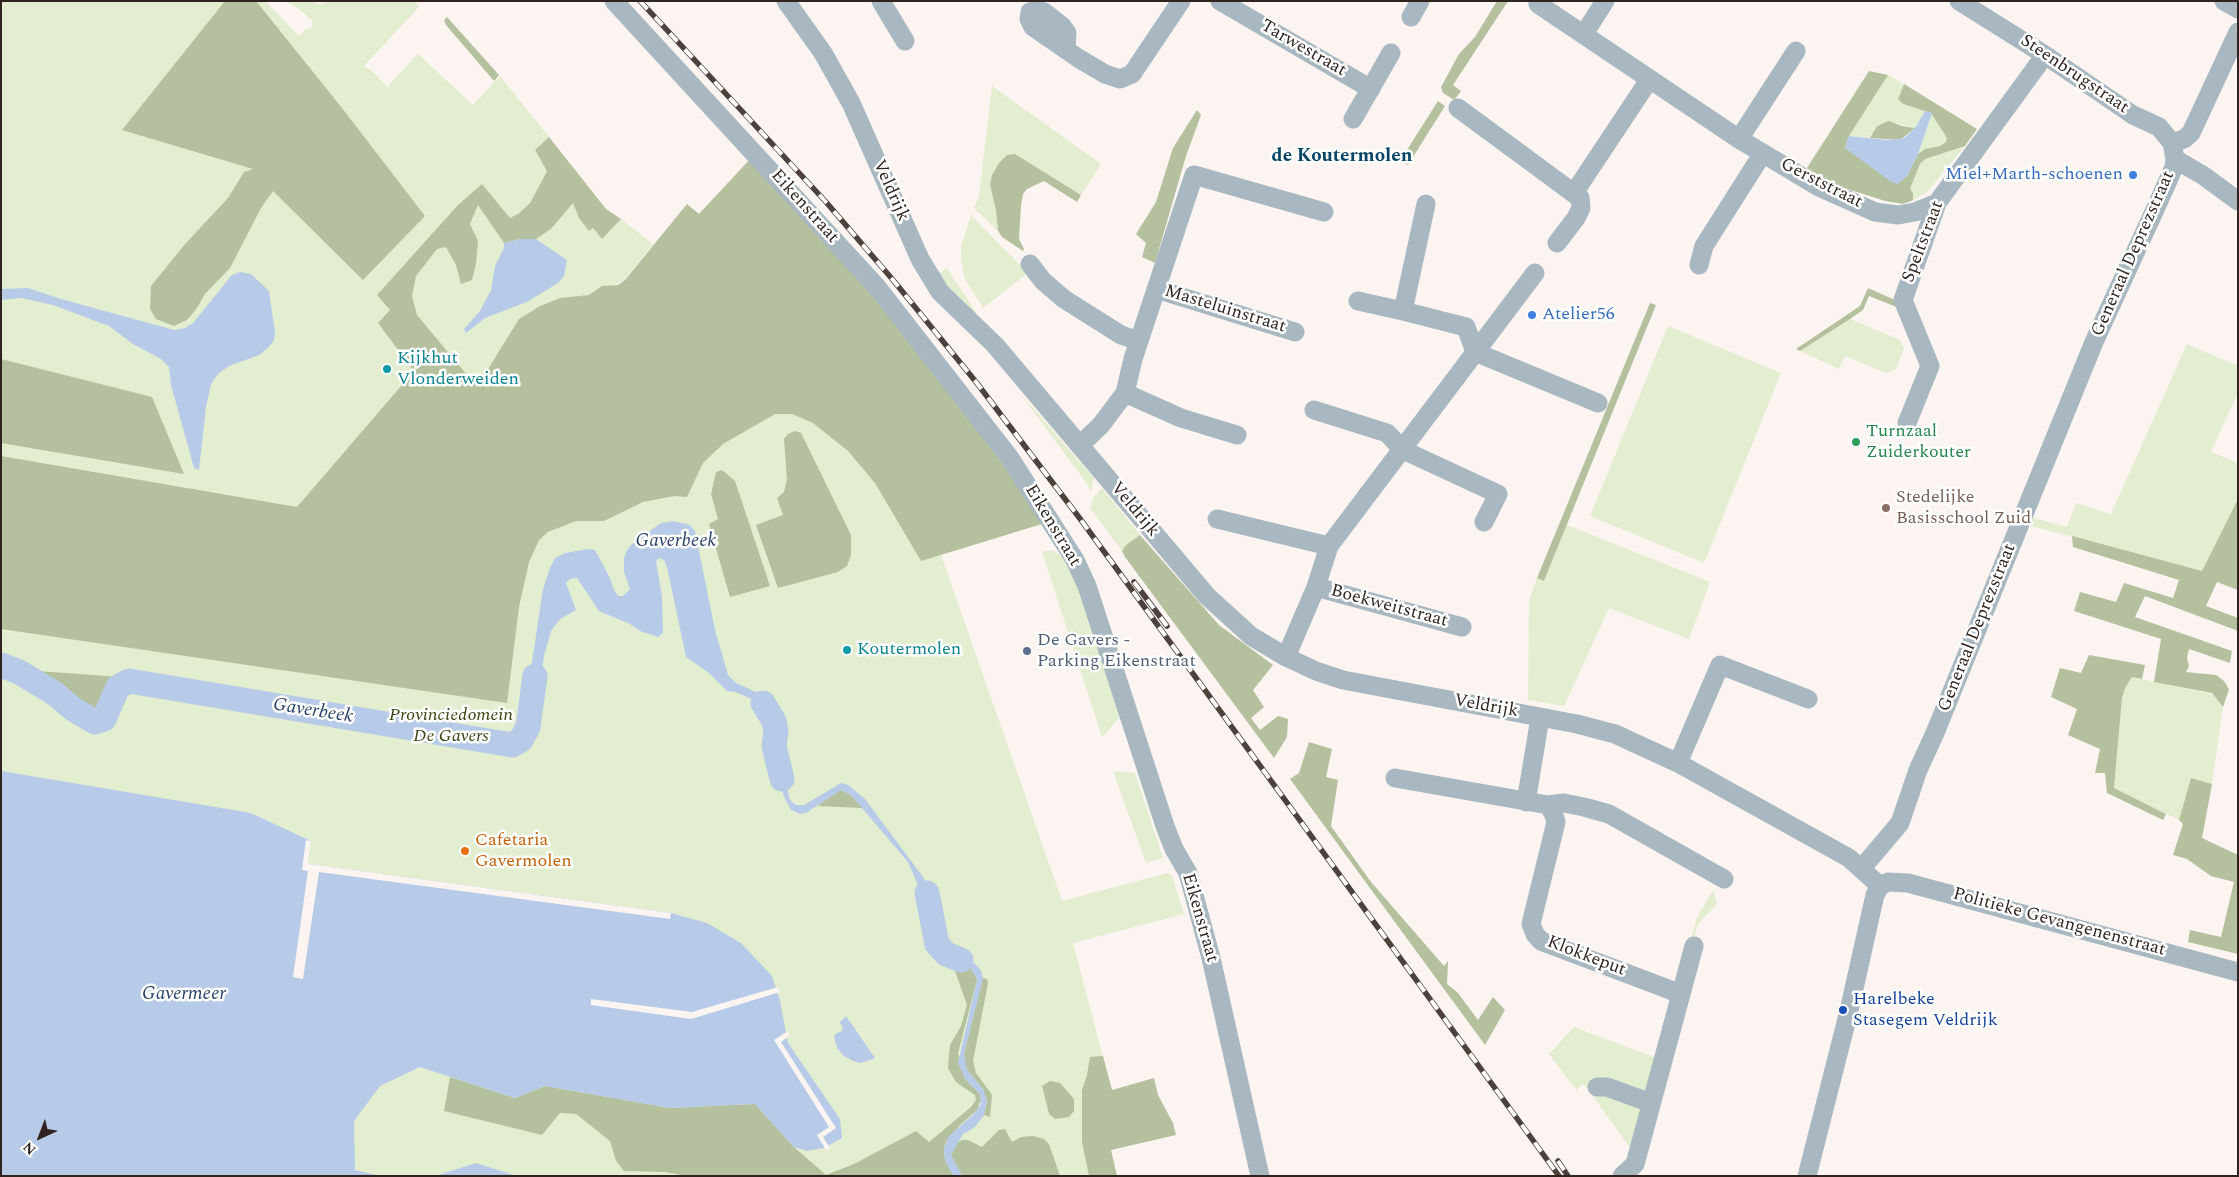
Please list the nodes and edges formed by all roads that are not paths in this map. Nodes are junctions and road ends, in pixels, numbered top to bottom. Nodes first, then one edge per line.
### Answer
1 (614, 1) edge
2 (786, 1) edge
3 (881, 1) edge
4 (1181, 1) edge
5 (1605, 1) edge
6 (2224, 1) edge
7 (1963, 2) edge
8 (1232, 4) edge
9 (1538, 4) dead end
10 (2238, 9) edge
11 (2238, 32) edge
12 (1584, 34) junction
13 (905, 41) dead end
14 (1066, 50) dead end
15 (1796, 51) dead end
16 (1391, 53) dead end
17 (2046, 55) junction
18 (1650, 80) junction
19 (1371, 89) junction
20 (1458, 108) dead end
21 (1353, 120) dead end
22 (1739, 138) junction
23 (2174, 151) junction
24 (1763, 153) junction
25 (1574, 193) junction
26 (2238, 200) edge
27 (1937, 203) junction
28 (1426, 204) dead end
29 (1324, 212) dead end
30 (1557, 244) dead end
31 (1030, 264) dead end
32 (1699, 265) dead end
33 (1535, 273) dead end
34 (1156, 289) junction
35 (1358, 301) dead end
36 (1403, 311) junction
37 (1295, 332) dead end
38 (1139, 341) junction
39 (1475, 352) junction
40 (1125, 393) junction
41 (1598, 403) dead end
42 (1314, 410) dead end
43 (1907, 423) dead end
44 (1237, 435) dead end
45 (1080, 445) junction
46 (1403, 450) junction
47 (1217, 519) dead end
48 (1484, 522) dead end
49 (1329, 546) junction
50 (1316, 587) junction
51 (1462, 627) dead end
52 (1286, 657) junction
53 (1808, 698) dead end
54 (1540, 718) junction
55 (1678, 763) junction
56 (1395, 778) dead end
57 (1526, 802) junction
58 (1548, 805) junction
59 (1862, 868) junction
60 (1724, 879) dead end
61 (1880, 886) junction
62 (1694, 946) dead end
63 (2238, 972) edge
64 (1681, 994) junction
65 (1597, 1087) dead end
66 (1651, 1103) junction
67 (1260, 1176) edge
68 (1622, 1176) edge
69 (1807, 1176) edge

1 - 67 street, Eikenstraat
2 - 45 street, Veldrijk
3 - 13 street
4 - 14 street
5 - 12 street
6 - 10 street
7 - 17 street, Steenbrugstraat
8 - 19 street, Tarwestraat
9 - 12 street, Gerststraat
11 - 23 street
12 - 18 street, Gerststraat
15 - 22 street
16 - 19 street
17 - 23 street, Steenbrugstraat
17 - 27 street, Speltstraat
18 - 22 street, Gerststraat
18 - 25 street
19 - 21 street
20 - 25 street
22 - 24 street, Gerststraat
23 - 26 street, Steenbrugstraat
23 - 59 street, Generaal Deprezstraat
24 - 27 street, Gerststraat
24 - 32 street, Gerststraat
25 - 30 street
27 - 43 street, Speltstraat
28 - 36 street
29 - 34 street, Masteluinstraat
31 - 38 street
33 - 39 street, Boekweitstraat
34 - 37 street, Masteluinstraat
34 - 38 street, Masteluinstraat
35 - 36 street
36 - 39 street
38 - 40 street, Masteluinstraat
39 - 41 street
39 - 46 street, Boekweitstraat
40 - 44 street
40 - 45 street, Masteluinstraat
42 - 46 street
45 - 52 street, Veldrijk
46 - 48 street
46 - 49 street, Boekweitstraat
47 - 49 street
49 - 50 street, Boekweitstraat
50 - 51 street, Boekweitstraat
50 - 52 street, Boekweitstraat
52 - 54 street, Veldrijk
53 - 55 street
54 - 55 street, Veldrijk
54 - 57 street
55 - 59 street, Veldrijk
56 - 57 street
57 - 58 street
58 - 60 street
58 - 64 street, Klokkeput
59 - 61 street, Veldrijk
61 - 63 street, Politieke Gevangenenstraat
61 - 69 street
62 - 64 street
64 - 66 street
65 - 66 street
66 - 68 street

